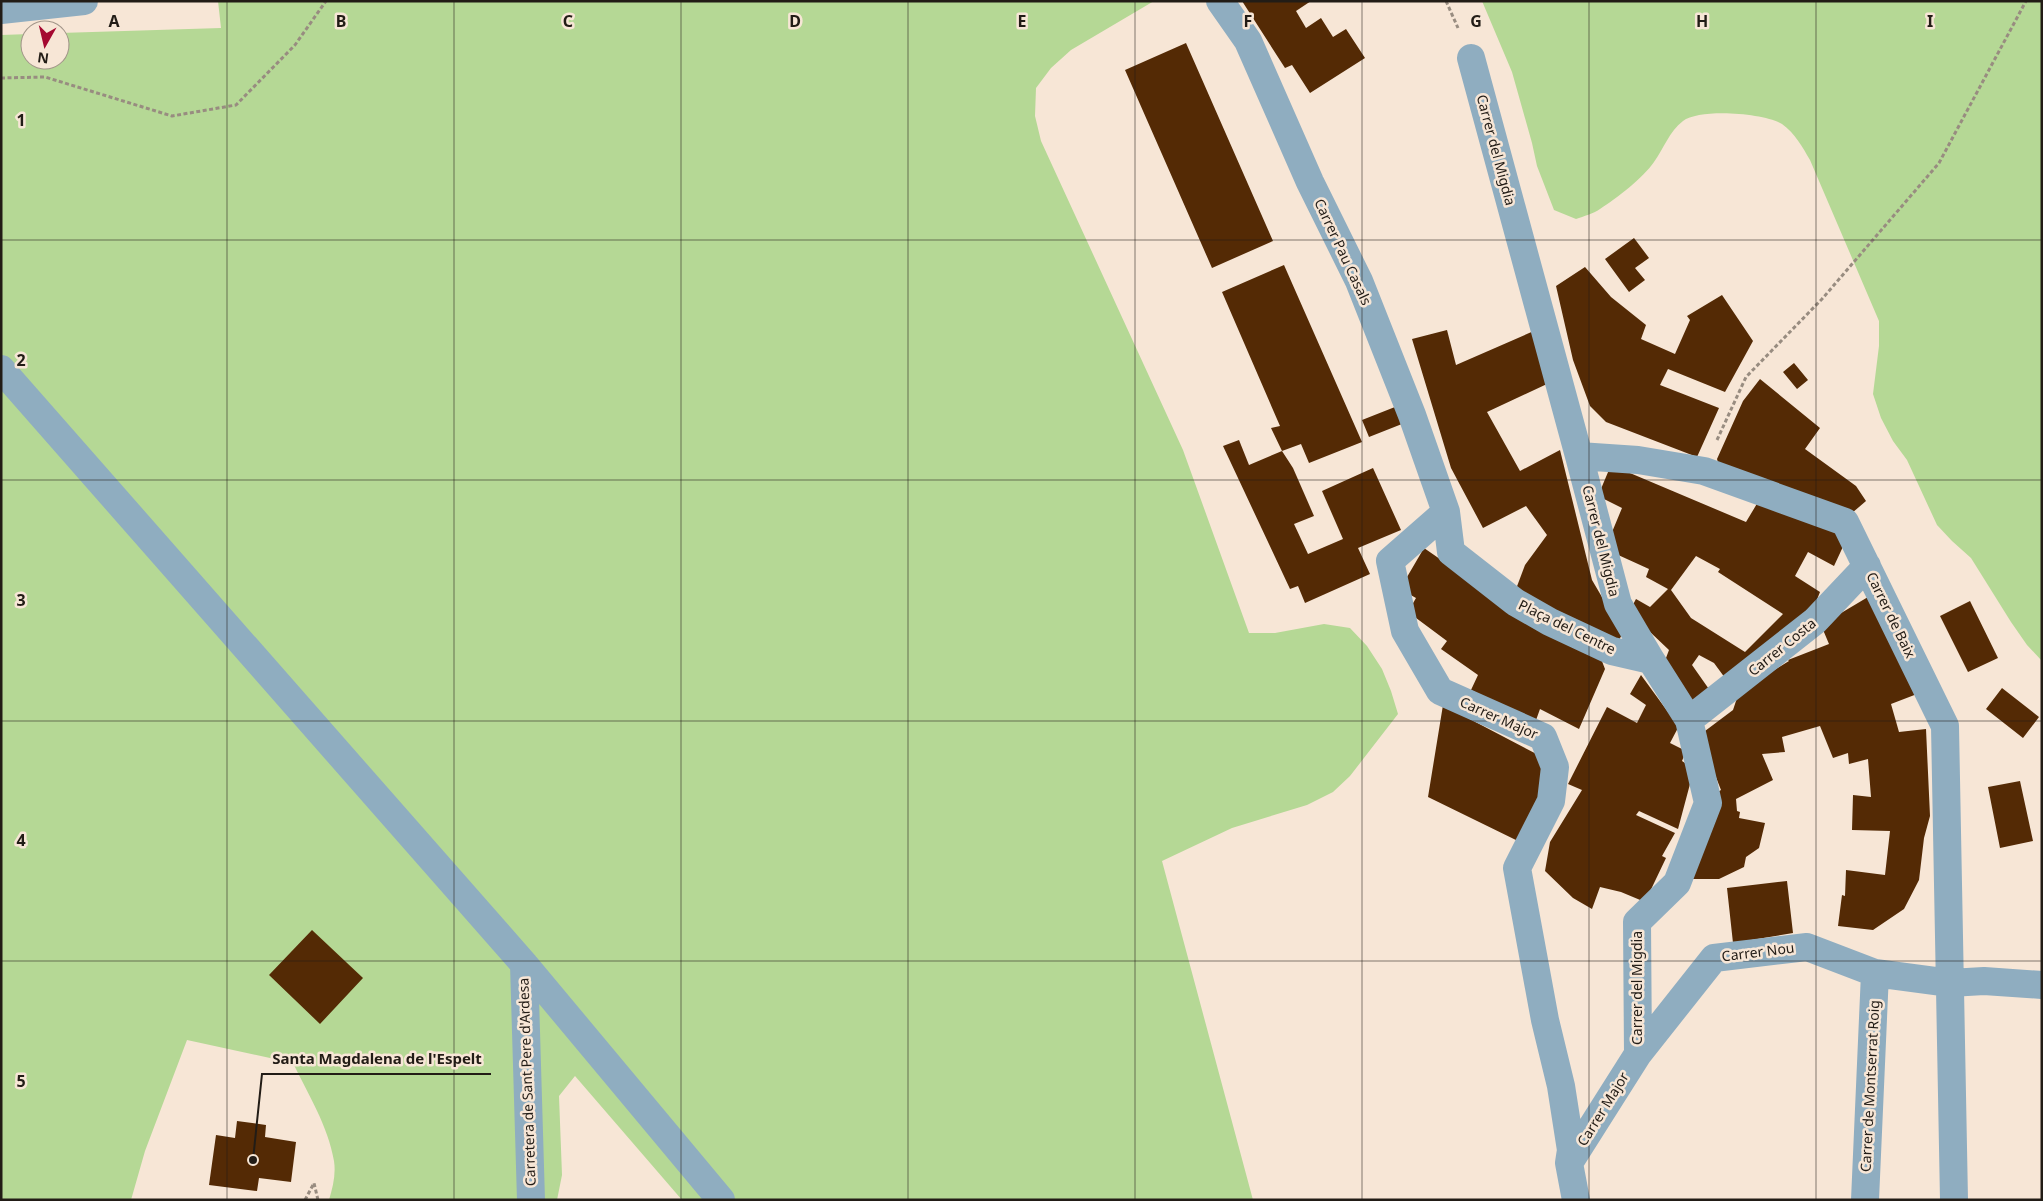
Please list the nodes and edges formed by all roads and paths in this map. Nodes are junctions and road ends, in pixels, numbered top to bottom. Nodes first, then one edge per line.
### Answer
1 (84, 1) edge
2 (326, 1) edge
3 (1220, 1) edge
4 (2026, 1) edge
5 (1, 10) edge
6 (1471, 58) dead end
7 (1, 78) edge
8 (1, 369) edge
9 (1579, 456) junction
10 (1704, 470) junction
11 (1446, 512) junction
12 (1866, 566) junction
13 (1651, 660) junction
14 (1689, 720) junction
15 (524, 964) junction
16 (1875, 973) junction
17 (1950, 983) junction
18 (2042, 985) edge
19 (1638, 1054) junction
20 (1569, 1163) junction
21 (305, 1200) edge
22 (318, 1200) edge
23 (531, 1200) edge
24 (720, 1200) edge
25 (1576, 1200) edge
26 (1865, 1200) edge
27 (1954, 1200) edge

1 - 5 street
2 - 7 path
3 - 11 street, Carrer Pau Casals
4 - 10 path
6 - 9 street, Carrer del Migdia
8 - 15 street
9 - 10 street, Carrer de Baix
9 - 13 street, Carrer del Migdia
10 - 12 street, Carrer de Baix
11 - 13 street, Plaça del Centre
11 - 20 street, Carrer Major
12 - 14 street, Carrer Costa
12 - 17 street, Carrer de Baix
13 - 14 street, Carrer del Migdia
14 - 19 street, Carrer del Migdia
15 - 23 street, Carretera de Sant Pere d'Ardesa
15 - 24 street
16 - 17 street, Carrer Nou
16 - 19 street, Carrer Nou
16 - 26 street, Carrer de Montserrat Roig
17 - 18 street, Carrer Nou
17 - 27 street
19 - 20 street, Carrer Major
20 - 25 street, Carrer Major
21 - 22 path

